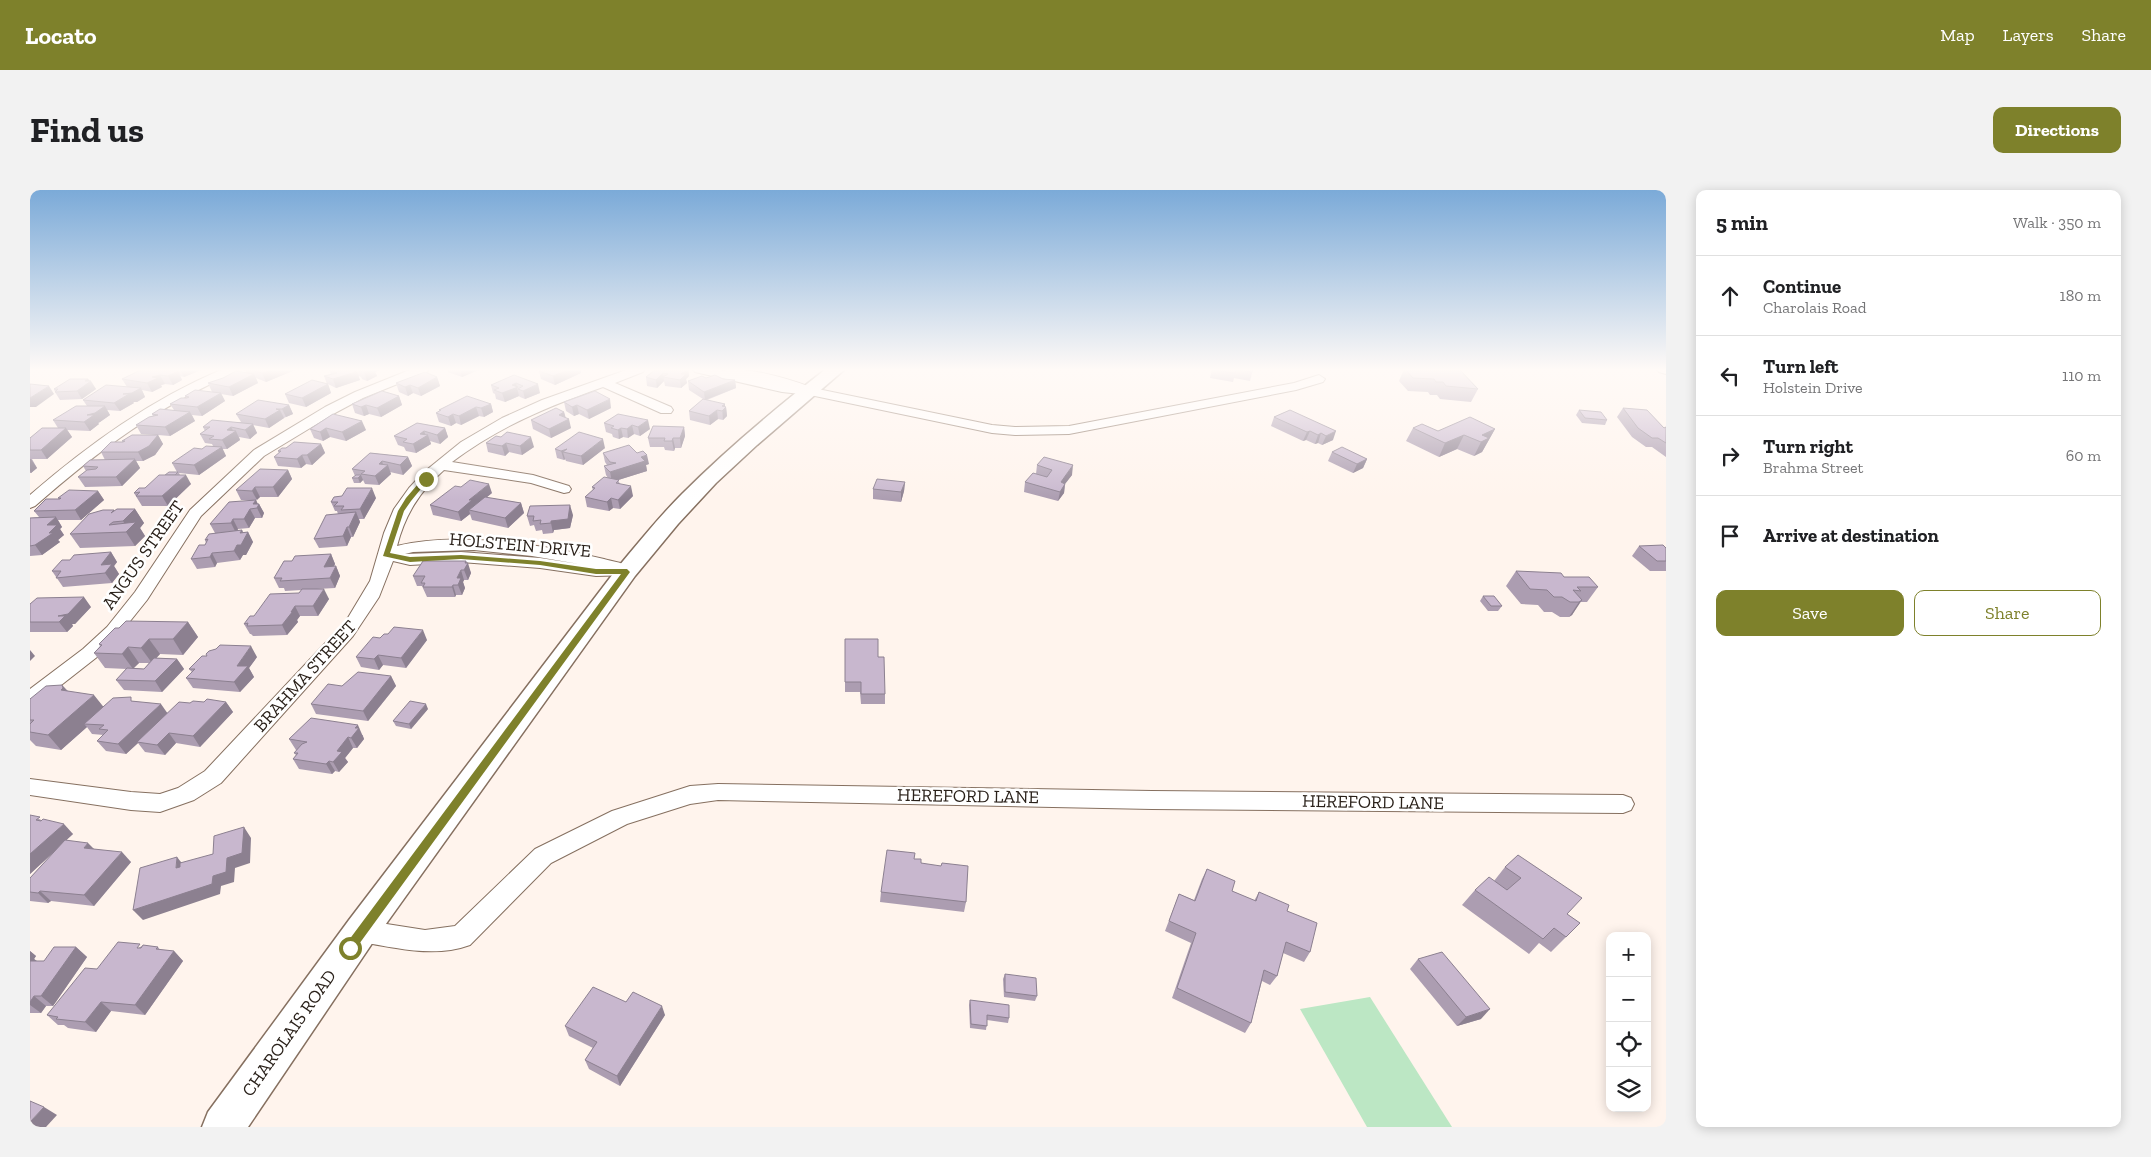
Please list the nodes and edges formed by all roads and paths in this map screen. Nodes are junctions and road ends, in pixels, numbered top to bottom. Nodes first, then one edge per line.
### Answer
1 (147, 413) edge
2 (325, 413) edge
3 (525, 413) edge
4 (785, 413) edge
5 (914, 413) edge
6 (1162, 413) edge
7 (441, 465) junction
8 (564, 489) dead end
9 (30, 503) edge
10 (386, 554) junction
11 (627, 572) junction
12 (30, 699) edge
13 (30, 787) edge
14 (1623, 804) dead end
15 (361, 931) junction
16 (223, 1127) edge

1 - 9 street
2 - 12 street, ANGUS STREET
3 - 7 street, BRAHMA STREET
4 - 11 street, CHAROLAIS ROAD
5 - 6 street
7 - 8 street
7 - 10 street, BRAHMA STREET
10 - 11 street, HOLSTEIN DRIVE
10 - 13 street, BRAHMA STREET
11 - 15 street, CHAROLAIS ROAD
14 - 15 street, HEREFORD LANE
15 - 16 street, CHAROLAIS ROAD

